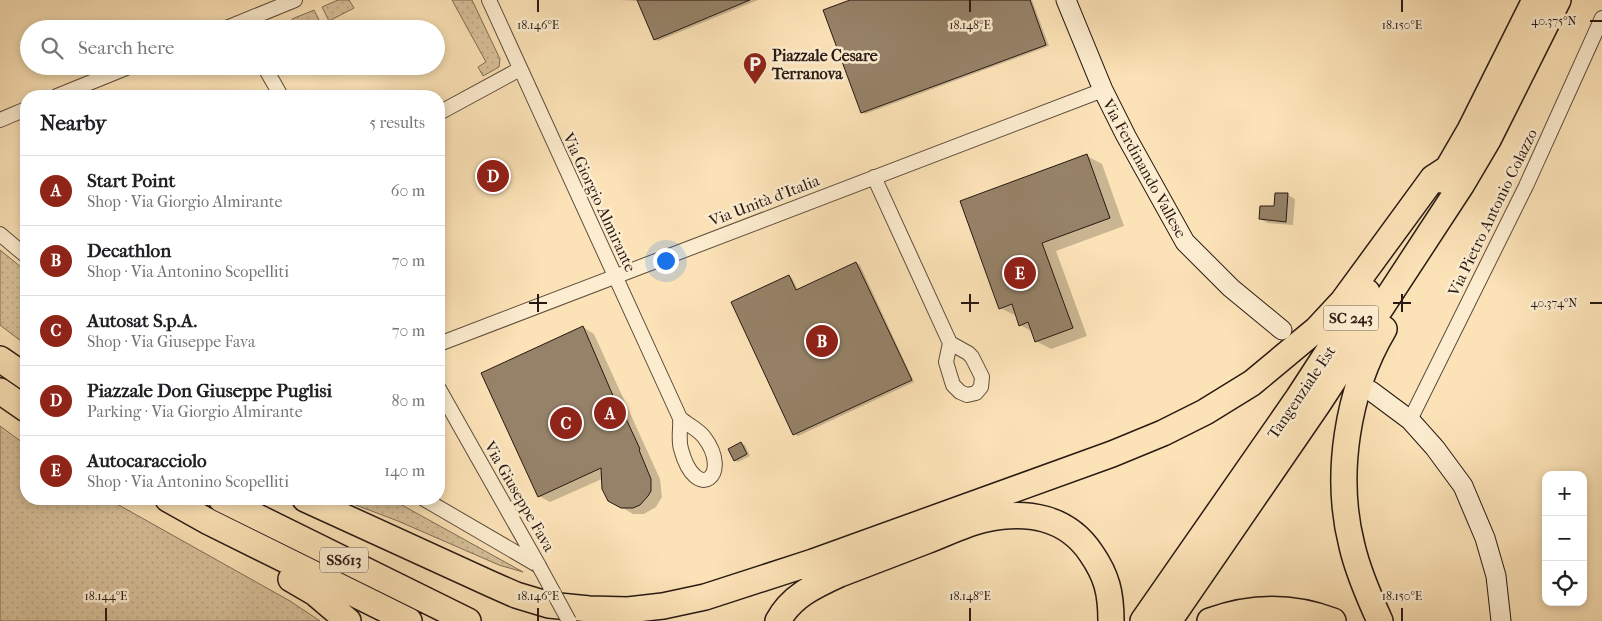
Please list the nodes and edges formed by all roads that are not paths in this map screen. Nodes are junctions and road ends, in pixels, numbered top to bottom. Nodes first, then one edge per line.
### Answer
1 (295, 0) edge
2 (489, 0) edge
3 (1066, 0) edge
4 (1535, 0) edge
5 (1558, 0) edge
6 (1602, 18) edge
7 (253, 20) edge
8 (520, 70) junction
9 (109, 75) edge
10 (269, 75) edge
11 (72, 90) edge
12 (278, 90) edge
13 (1103, 90) junction
14 (445, 110) edge
15 (20, 112) edge
16 (0, 120) edge
17 (1456, 176) junction
18 (874, 177) junction
19 (0, 234) edge
20 (20, 251) edge
21 (615, 276) junction
22 (1282, 330) dead end
23 (445, 342) edge
24 (950, 344) dead end
25 (0, 346) edge
26 (0, 359) edge
27 (20, 360) edge
28 (20, 373) edge
29 (0, 391) edge
30 (1371, 391) dead end
31 (445, 400) edge
32 (20, 405) edge
33 (680, 418) dead end
34 (1410, 420) junction
35 (161, 505) edge
36 (179, 505) edge
37 (233, 505) edge
38 (318, 505) edge
39 (434, 505) edge
40 (539, 566) junction
41 (348, 621) edge
42 (408, 621) edge
43 (468, 621) edge
44 (569, 621) edge
45 (778, 621) edge
46 (1112, 621) edge
47 (1143, 621) edge
48 (1169, 621) edge
49 (1210, 621) edge
50 (1332, 621) edge
51 (1380, 621) edge
52 (1501, 621) edge

1 - 7 street
2 - 8 street, Via Giorgio Almirante
3 - 13 street, Via Ferdinando Vallese
4 - 17 highway, Tangenziale Est / SC 243
5 - 17 highway, Tangenziale Est / SC 243
6 - 34 street, Via Pietro Antonio Colazzo
8 - 14 street
8 - 21 street, Via Giorgio Almirante
9 - 11 street
10 - 12 street
13 - 18 street, Via Unità d'Italia
13 - 22 street, Via Ferdinando Vallese
15 - 16 street
17 - 38 highway
17 - 47 highway, Tangenziale Est / SC 243
17 - 48 highway, Tangenziale Est / SC 243
17 - 51 highway
18 - 21 street, Via Unità d'Italia
18 - 24 street
19 - 20 street
21 - 23 street, Via Unità d'Italia
21 - 33 street, Via Giorgio Almirante
25 - 27 highway
26 - 28 highway
29 - 32 highway
30 - 34 street
31 - 40 street, Via Giuseppe Fava
34 - 52 street
35 - 41 highway
36 - 42 highway, SS613
37 - 43 highway, SS613
39 - 40 street
40 - 44 street, Via Giuseppe Fava, bridge
45 - 46 highway
49 - 50 highway

